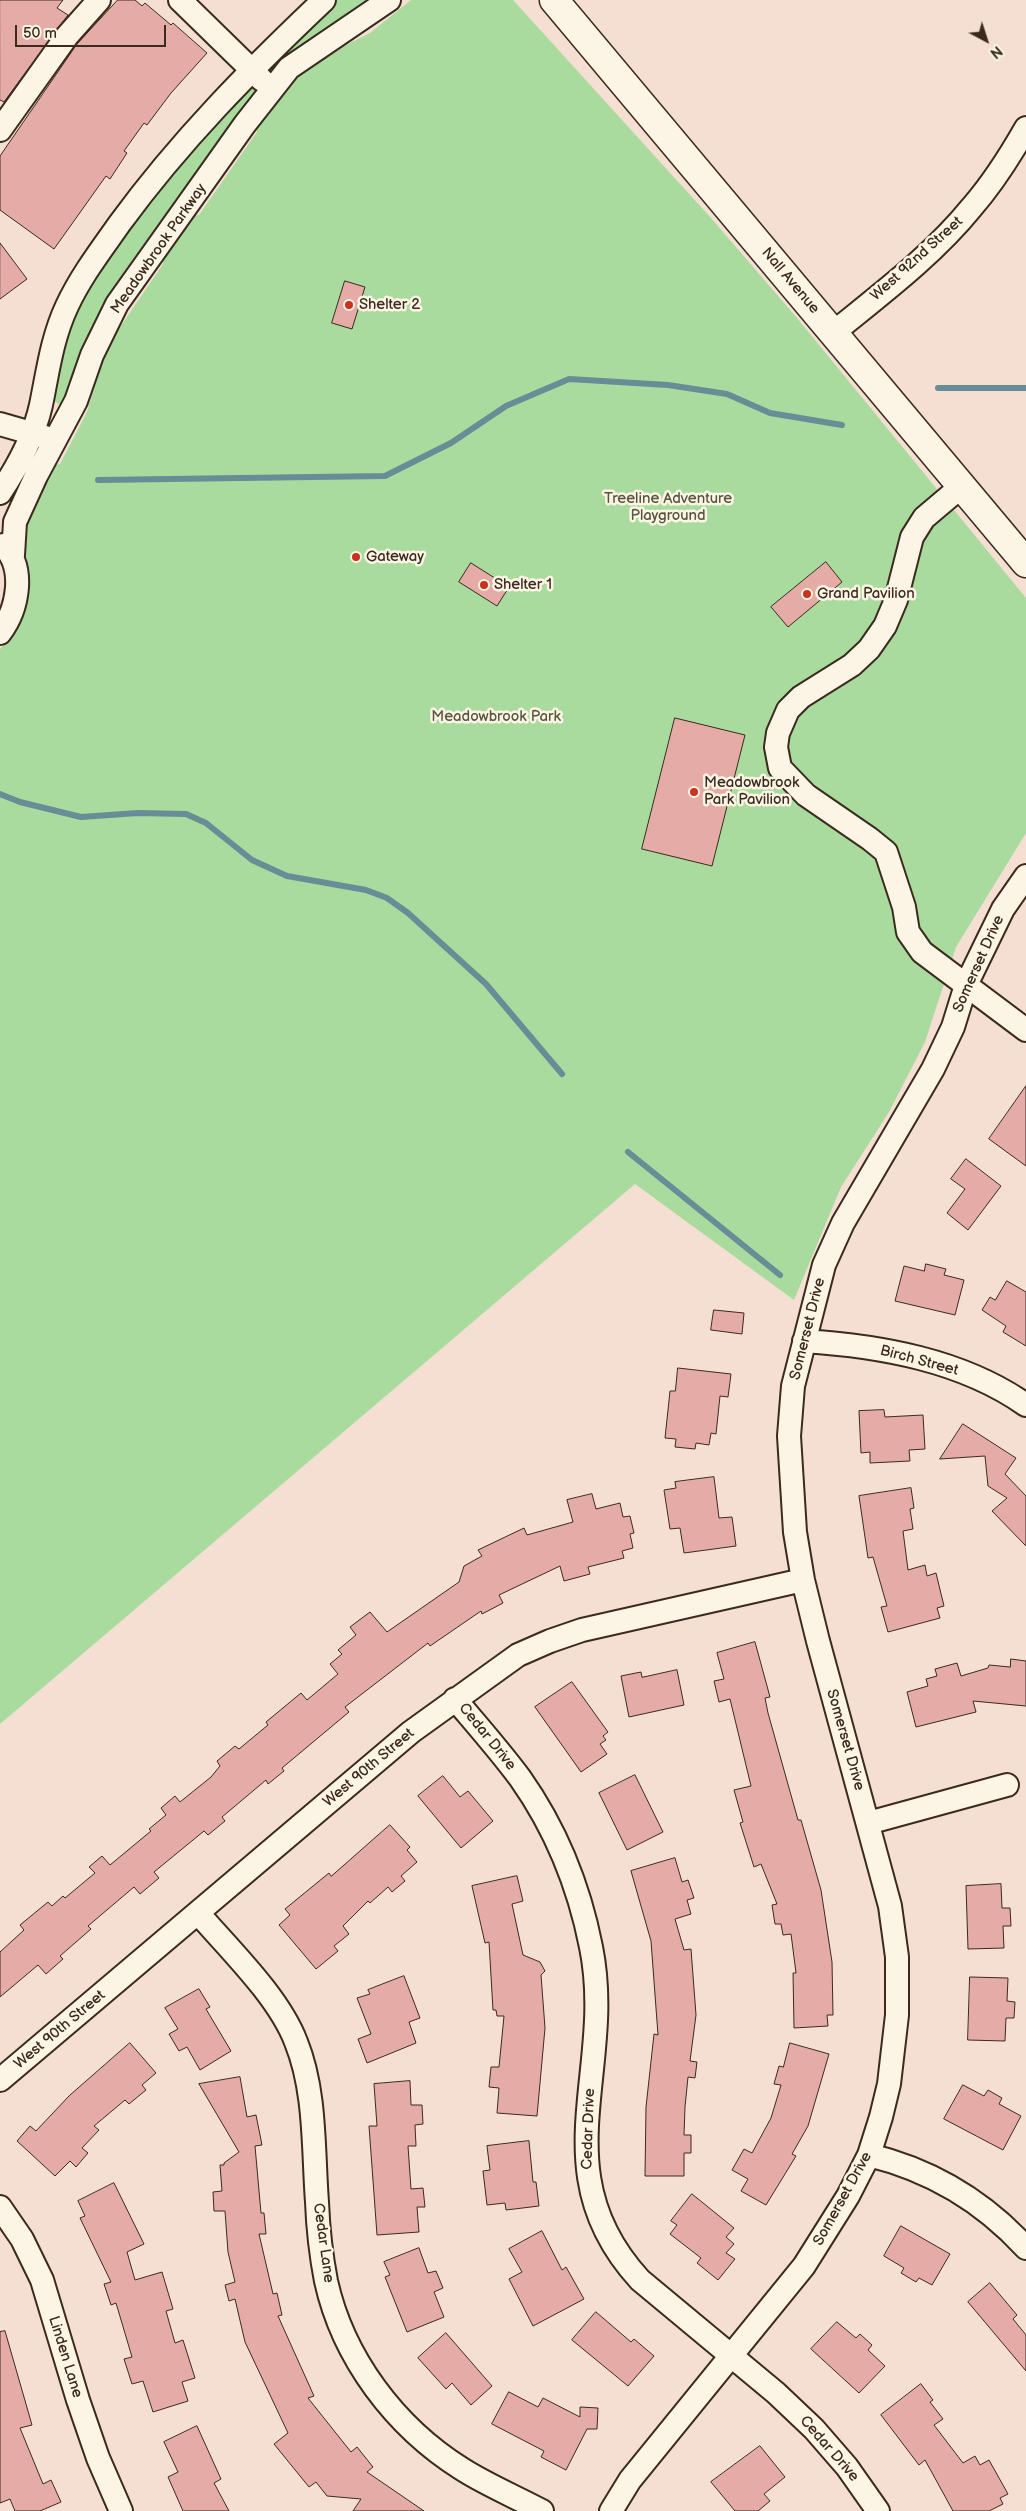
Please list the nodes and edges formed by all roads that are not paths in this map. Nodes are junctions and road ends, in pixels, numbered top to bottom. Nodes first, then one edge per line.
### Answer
1 (99, 0) edge
2 (180, 0) edge
3 (324, 0) edge
4 (389, 0) edge
5 (554, 0) edge
6 (251, 71) junction
7 (272, 89) junction
8 (1026, 128) edge
9 (0, 130) edge
10 (833, 332) junction
11 (0, 424) edge
12 (32, 433) junction
13 (56, 440) junction
14 (963, 485) junction
15 (0, 494) edge
16 (6, 549) edge
17 (1026, 563) edge
18 (0, 633) edge
19 (1026, 876) edge
20 (966, 986) junction
21 (1026, 1030) edge
22 (804, 1341) junction
23 (1026, 1406) edge
24 (803, 1580) junction
25 (455, 1699) junction
26 (1007, 1785) dead end
27 (868, 1823) junction
28 (198, 1913) junction
29 (0, 2080) edge
30 (869, 2155) junction
31 (0, 2207) edge
32 (1026, 2248) edge
33 (731, 2356) junction
34 (121, 2511) edge
35 (542, 2511) edge
36 (611, 2511) edge
37 (878, 2511) edge

1 - 9 street
2 - 6 street
3 - 6 street
4 - 7 street, Meadowbrook Parkway
5 - 10 main road, Nall Avenue
6 - 7 street
6 - 12 street
7 - 13 street, Meadowbrook Parkway
8 - 10 street, West 92nd Street
10 - 14 main road, Nall Avenue
11 - 12 street
12 - 13 street
12 - 15 street
13 - 16 street, Meadowbrook Parkway
14 - 17 main road, Nall Avenue
14 - 20 street
16 - 18 street, Meadowbrook Parkway
19 - 20 street, Somerset Drive
20 - 21 street
20 - 22 street, Somerset Drive
22 - 23 street, Birch Street
22 - 24 street, Somerset Drive
24 - 25 street, West 90th Street
24 - 27 street, Somerset Drive
25 - 28 street, West 90th Street
25 - 33 street, Cedar Drive
26 - 27 street
27 - 30 street, Somerset Drive
28 - 29 street, West 90th Street
28 - 35 street, Cedar Lane
30 - 32 street
30 - 33 street, Somerset Drive
31 - 34 street, Linden Lane
33 - 36 street, Somerset Drive
33 - 37 street, Cedar Drive

